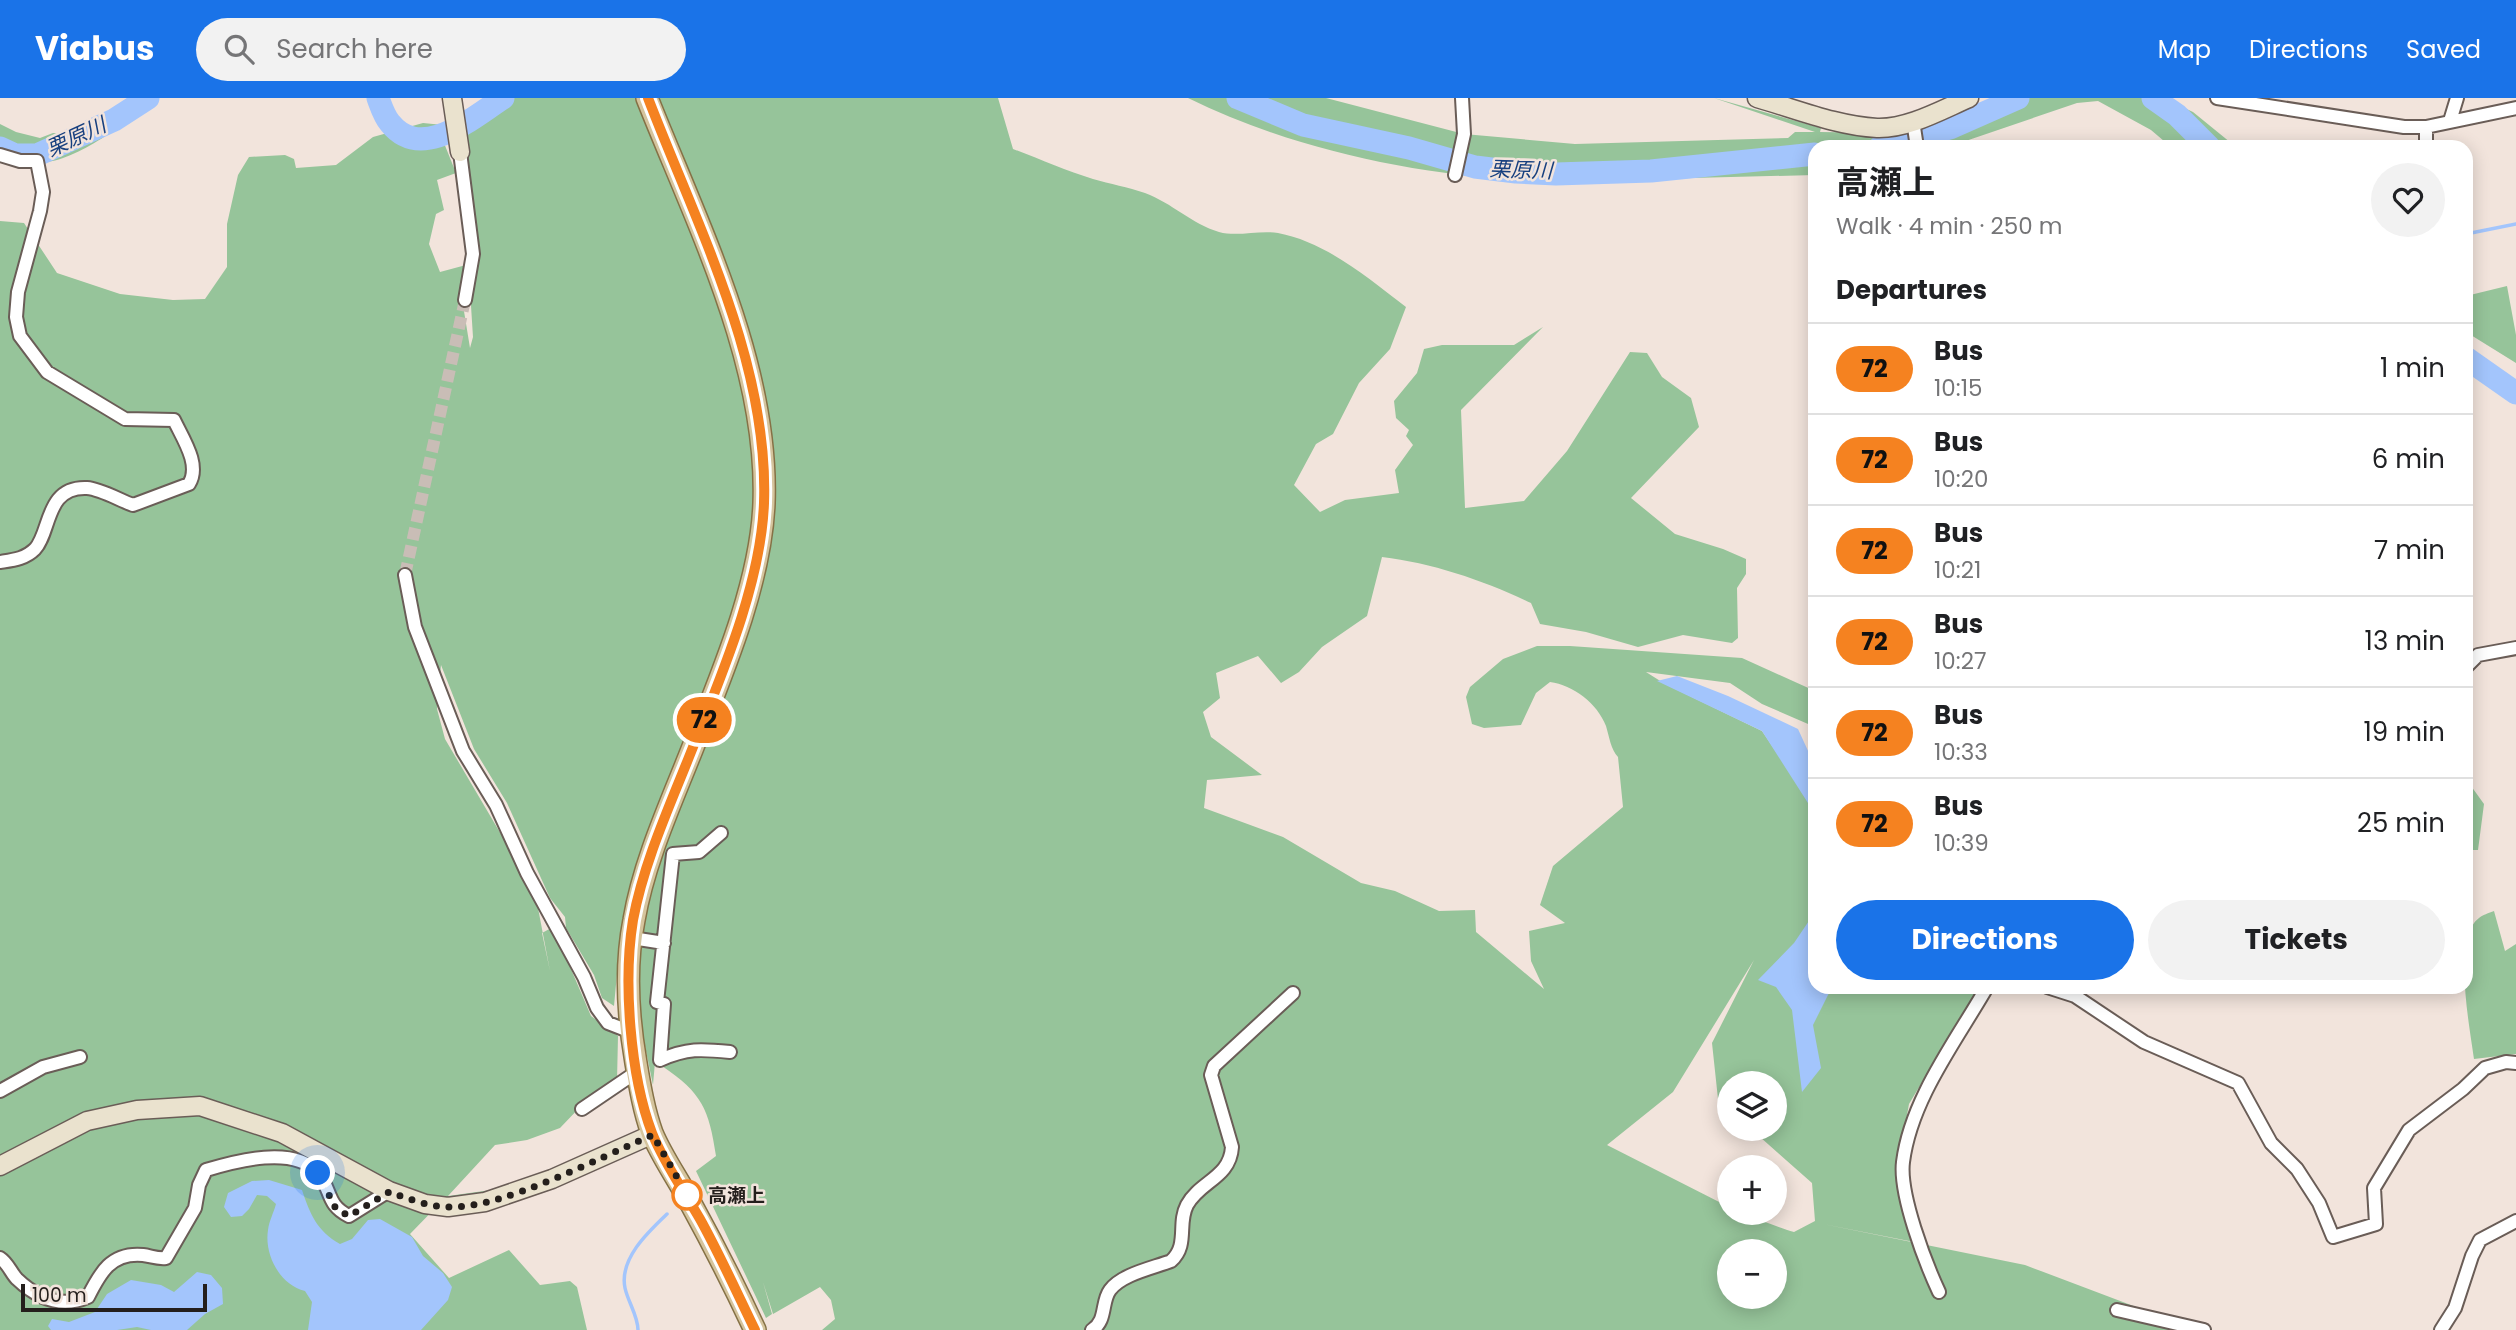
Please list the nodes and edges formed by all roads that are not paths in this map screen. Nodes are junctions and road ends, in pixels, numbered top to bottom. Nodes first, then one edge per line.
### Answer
1 (452, 98) edge
2 (648, 98) edge
3 (1462, 98) edge
4 (1757, 98) edge
5 (1969, 98) edge
6 (2217, 98) edge
7 (2457, 98) edge
8 (2516, 108) edge
9 (2449, 121) junction
10 (1914, 126) junction
11 (2426, 127) junction
12 (1916, 140) edge
13 (2426, 140) edge
14 (459, 148) joint
15 (0, 155) edge
16 (1455, 175) dead end
17 (464, 300) tunnel mouth
18 (0, 562) edge
19 (405, 575) tunnel mouth
20 (2516, 648) edge
21 (2473, 660) edge
22 (721, 833) dead end
23 (632, 938) junction
24 (664, 943) junction
25 (1293, 993) dead end
26 (1983, 994) edge
27 (2069, 994) edge
28 (631, 1032) junction
29 (730, 1052) dead end
30 (80, 1057) dead end
31 (2516, 1063) edge
32 (638, 1071) junction
33 (0, 1091) edge
34 (582, 1109) dead end
35 (653, 1135) junction
36 (0, 1166) edge
37 (389, 1192) junction
38 (2516, 1221) edge
39 (0, 1258) edge
40 (1939, 1292) dead end
41 (2117, 1310) dead end
42 (755, 1330) edge
43 (1093, 1330) edge
44 (2204, 1330) edge
45 (2441, 1330) edge

1 - 14 street
2 - 23 main road
3 - 16 street
4 - 10 street
5 - 10 street
6 - 11 street
7 - 9 street
8 - 9 street
9 - 11 street
10 - 12 street
11 - 13 street
14 - 17 street
15 - 18 street
19 - 28 street
20 - 21 street
22 - 24 street
23 - 24 street
23 - 28 main road
24 - 29 street
25 - 43 street
26 - 40 street
27 - 31 street
28 - 32 main road
30 - 33 street
32 - 34 street
32 - 35 main road
35 - 37 street
35 - 42 main road
36 - 37 street
37 - 39 street
38 - 45 street
41 - 44 street

